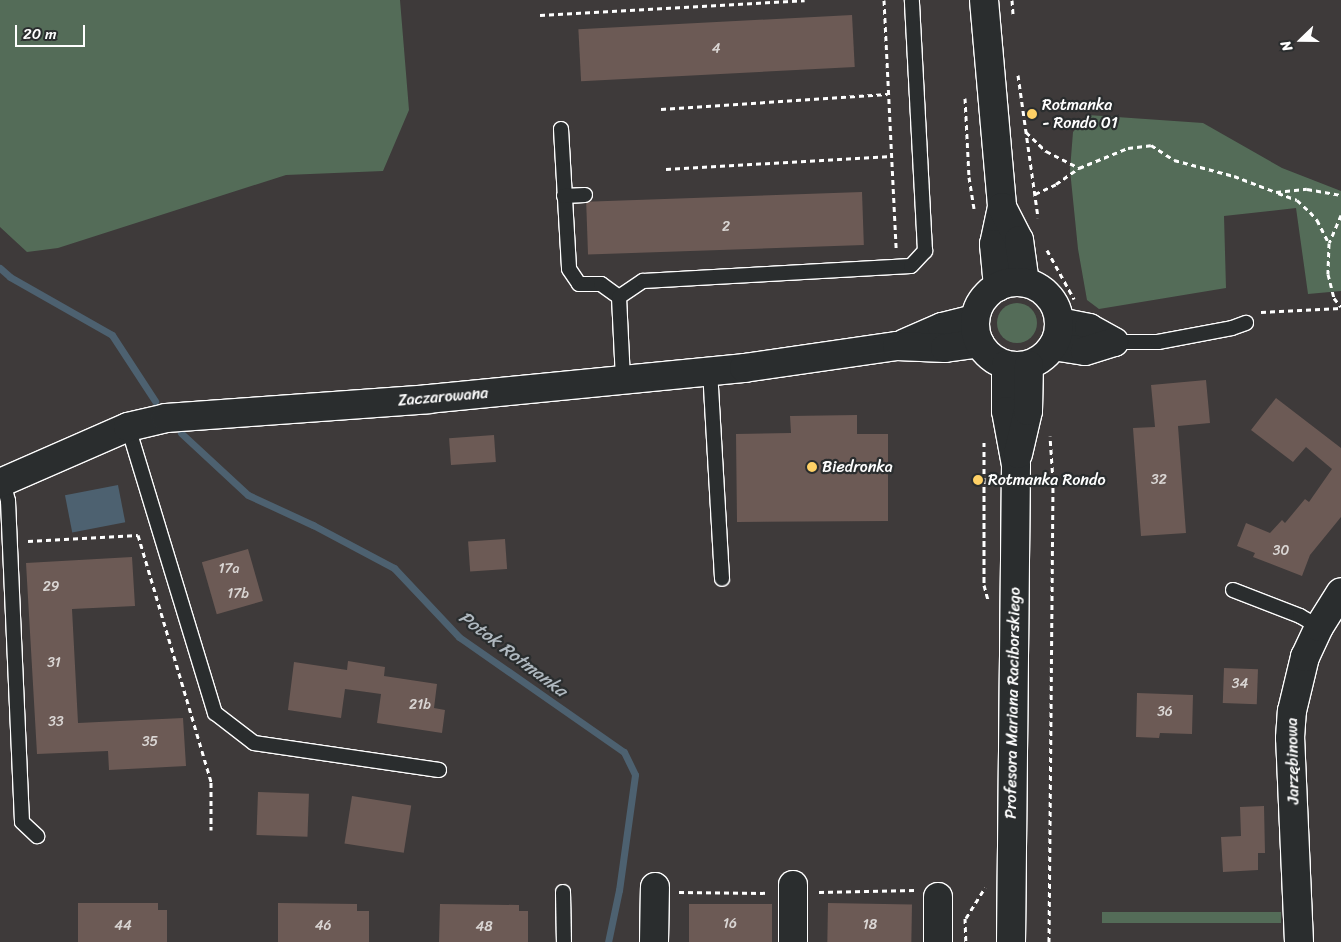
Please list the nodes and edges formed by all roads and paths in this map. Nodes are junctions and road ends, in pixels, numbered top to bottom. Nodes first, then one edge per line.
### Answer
1 (805, 0) edge
2 (884, 0) edge
3 (912, 0) edge
4 (984, 0) edge
5 (1012, 0) edge
6 (540, 15) dead end
7 (1013, 17) dead end
8 (1018, 69) dead end
9 (964, 88) dead end
10 (888, 94) junction
11 (661, 109) dead end
12 (561, 130) dead end
13 (1026, 132) junction
14 (892, 156) junction
15 (1079, 168) junction
16 (666, 169) dead end
17 (1276, 192) junction
18 (1035, 194) junction
19 (585, 195) dead end
20 (564, 196) junction
21 (1341, 196) edge
22 (1002, 207) junction
23 (974, 212) dead end
24 (1341, 215) edge
25 (1038, 220) dead end
26 (1329, 243) junction
27 (1044, 245) dead end
28 (896, 256) dead end
29 (1025, 283) junction
30 (998, 287) junction
31 (618, 297) junction
32 (1341, 307) edge
33 (1251, 318) joint
34 (1089, 328) junction
35 (978, 331) junction
36 (1056, 334) junction
37 (1114, 342) junction
38 (1017, 365) junction
39 (710, 370) junction
40 (623, 379) junction
41 (128, 427) junction
42 (1050, 432) dead end
43 (1, 482) edge
44 (10, 542) junction
45 (722, 579) dead end
46 (1233, 590) dead end
47 (1341, 592) edge
48 (1318, 627) junction
49 (439, 770) dead end
50 (211, 830) dead end
51 (37, 836) dead end
52 (989, 881) dead end
53 (793, 885) dead end
54 (654, 887) dead end
55 (562, 892) dead end
56 (938, 897) dead end
57 (966, 918) dead end
58 (564, 942) edge
59 (654, 942) edge
60 (793, 942) edge
61 (938, 942) edge
62 (1011, 942) edge
63 (1049, 942) edge
64 (1299, 942) edge

1 - 6 path
2 - 10 path
3 - 31 lane
4 - 22 street
5 - 7 path
8 - 13 path
9 - 23 path
10 - 11 path
10 - 14 path
12 - 20 lane
13 - 15 path
13 - 18 path
14 - 16 path
14 - 28 path
15 - 17 path
15 - 18 path
17 - 21 path
17 - 26 path
18 - 25 path
19 - 20 lane
20 - 31 lane
22 - 29 street
22 - 30 street
24 - 26 path
26 - 32 path
27 - 34 path
29 - 30 street
29 - 36 street
30 - 35 street
31 - 40 lane
32 - 33 path
33 - 37 lane
34 - 36 street
34 - 37 street
35 - 38 street
35 - 39 street, Zaczarowana
36 - 37 street
36 - 38 street
38 - 62 street, Profesora Mariana Raciborskiego
39 - 40 street, Zaczarowana
39 - 45 lane
40 - 41 street, Zaczarowana
41 - 43 street, Zaczarowana
41 - 49 lane
42 - 63 path
43 - 44 lane
44 - 50 path
44 - 51 lane
46 - 48 lane
47 - 48 street, Jarzębinowa
48 - 64 street, Jarzębinowa
52 - 57 path
53 - 60 street
54 - 59 street
55 - 58 lane
56 - 61 street

